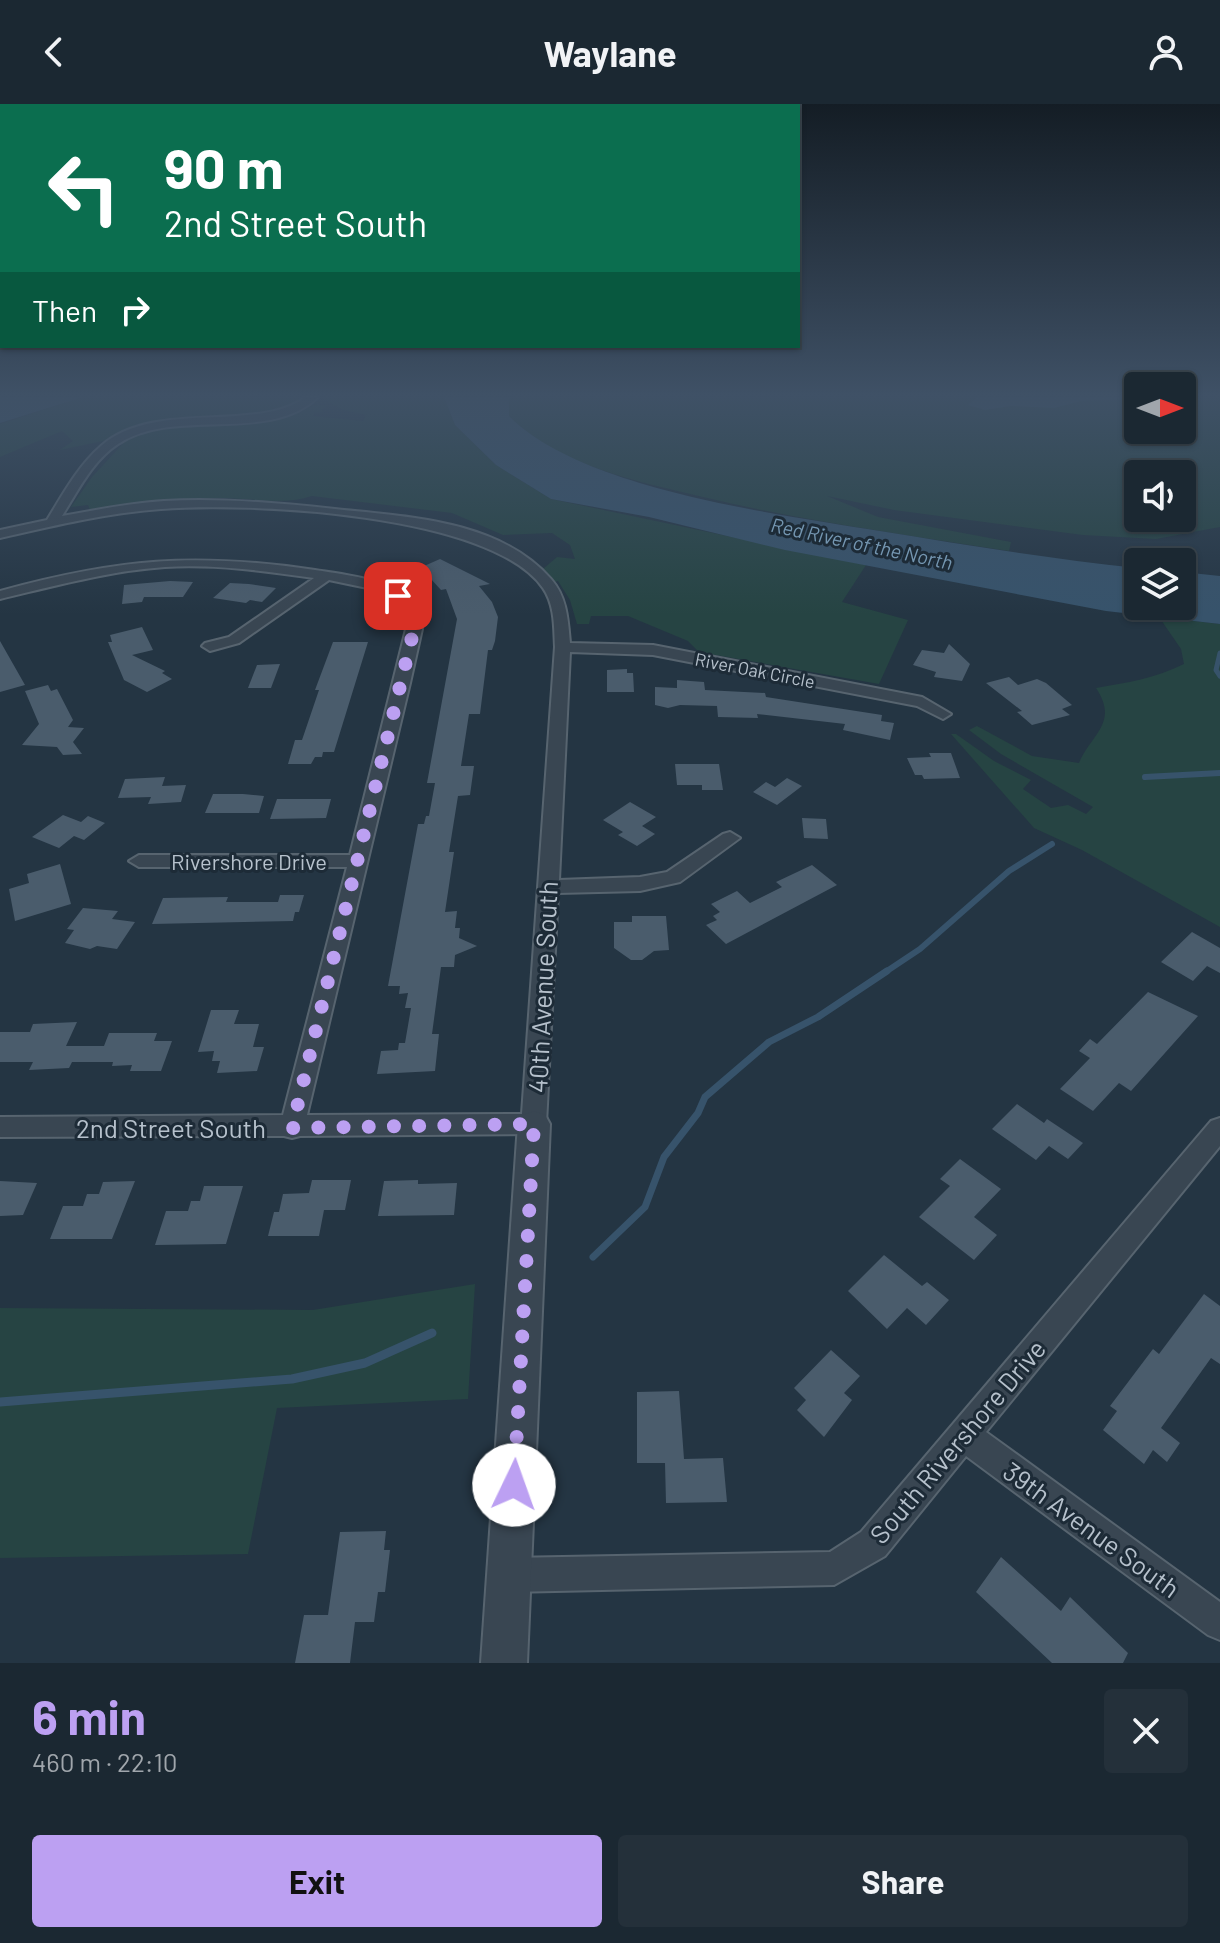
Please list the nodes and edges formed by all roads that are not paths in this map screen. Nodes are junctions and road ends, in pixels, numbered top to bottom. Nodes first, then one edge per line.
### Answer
1 (87, 470) edge
2 (51, 523) junction
3 (0, 534) edge
4 (326, 576) junction
5 (0, 595) edge
6 (210, 646) dead end
7 (563, 647) junction
8 (943, 714) dead end
9 (730, 838) dead end
10 (139, 861) dead end
11 (359, 861) junction
12 (548, 887) junction
13 (534, 1124) junction
14 (0, 1127) edge
15 (292, 1128) junction
16 (1220, 1128) edge
17 (964, 1435) junction
18 (509, 1575) junction
19 (1220, 1623) edge
20 (504, 1663) edge

1 - 2 street
2 - 3 street, 40th Avenue South
2 - 7 street, 40th Avenue South
4 - 5 street
4 - 6 street
4 - 11 street
7 - 8 street, River Oak Circle
7 - 12 street, 40th Avenue South
9 - 12 street
10 - 11 street, Rivershore Drive
11 - 15 street
12 - 13 street, 40th Avenue South
13 - 15 street, 2nd Street South
13 - 18 street, 40th Avenue South
14 - 15 street, 2nd Street South
16 - 17 street, South Rivershore Drive
17 - 18 street, South Rivershore Drive
17 - 19 street, 39th Avenue South
18 - 20 street, 40th Avenue South

